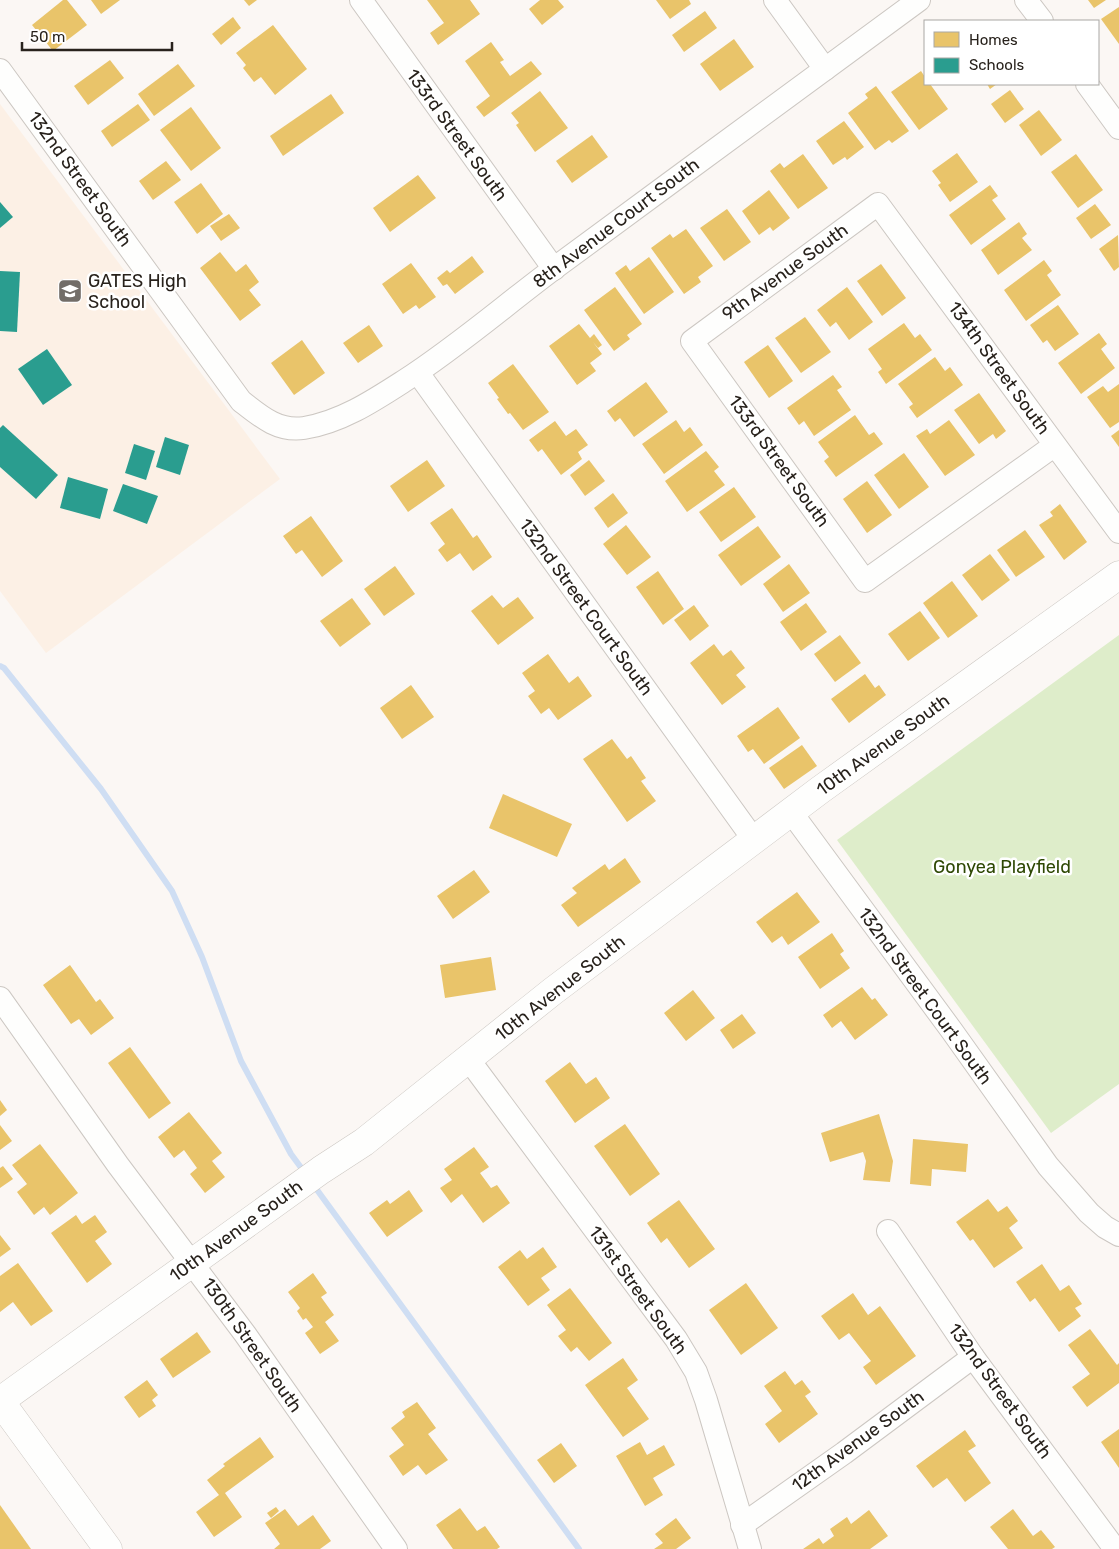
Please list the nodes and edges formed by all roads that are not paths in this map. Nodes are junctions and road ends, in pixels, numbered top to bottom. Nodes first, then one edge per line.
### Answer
1 (361, 0) edge
2 (775, 0) edge
3 (919, 0) edge
4 (1026, 0) edge
5 (1041, 20) edge
6 (825, 69) junction
7 (0, 70) edge
8 (1088, 85) edge
9 (1119, 128) edge
10 (878, 204) joint
11 (554, 269) junction
12 (692, 341) joint
13 (418, 373) junction
14 (304, 428) joint
15 (1055, 444) junction
16 (1119, 532) edge
17 (1119, 575) edge
18 (791, 812) junction
19 (754, 840) junction
20 (0, 998) edge
21 (469, 1060) junction
22 (888, 1231) dead end
23 (1119, 1235) edge
24 (193, 1262) junction
25 (973, 1357) junction
26 (0, 1401) edge
27 (742, 1525) junction
28 (108, 1549) edge
29 (396, 1549) edge
30 (750, 1549) edge
31 (1115, 1549) edge

1 - 11 street, 133rd Street South
2 - 6 street
3 - 6 street, 8th Avenue Court South
4 - 5 street
6 - 11 street, 8th Avenue Court South
7 - 14 street, 132nd Street South
8 - 9 street
10 - 12 street, 9th Avenue South
10 - 15 street, 134th Street South
11 - 13 street, 8th Avenue Court South
12 - 15 street, 133rd Street South
13 - 14 street, 8th Avenue Court South
13 - 19 street, 132nd Street Court South
15 - 16 street, 134th Street South
17 - 18 street, 10th Avenue South
18 - 19 street, 10th Avenue South
18 - 23 street, 132nd Street Court South
19 - 21 street, 10th Avenue South
20 - 24 street, 130th Street South
21 - 24 street, 10th Avenue South
21 - 27 street, 131st Street South
22 - 25 street, 132nd Street South
24 - 26 street, 10th Avenue South
24 - 29 street, 130th Street South
25 - 27 street, 12th Avenue South
25 - 31 street, 132nd Street South
26 - 28 street
27 - 30 street, 131st Street South

